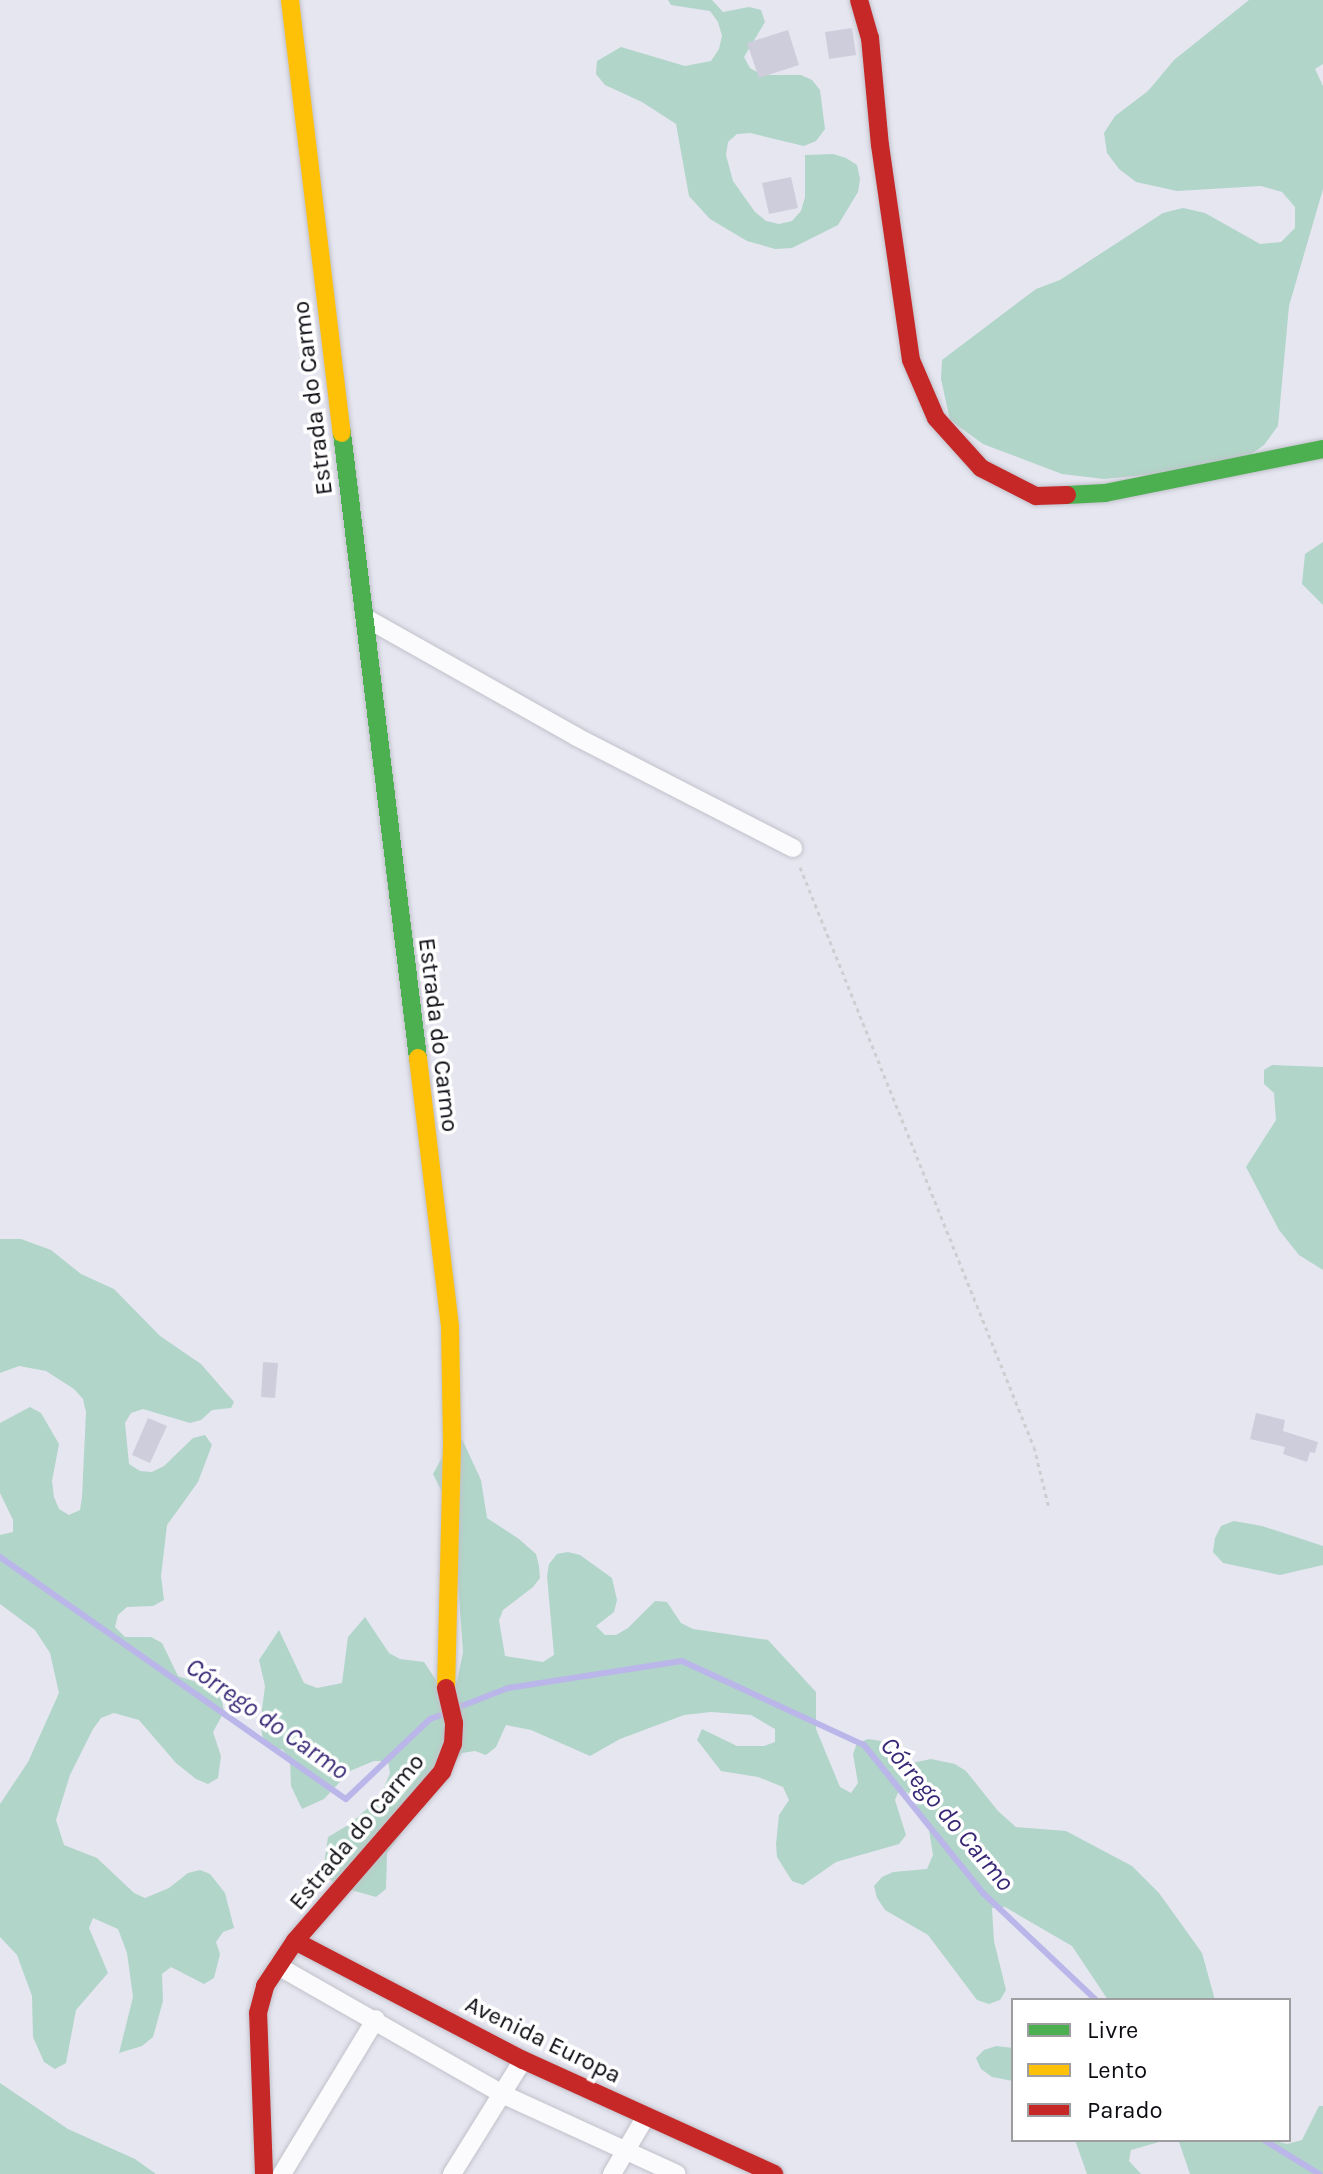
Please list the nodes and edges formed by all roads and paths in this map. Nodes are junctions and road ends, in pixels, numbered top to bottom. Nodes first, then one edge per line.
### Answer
1 (290, 0) edge
2 (859, 0) edge
3 (1323, 449) edge
4 (364, 617) junction
5 (793, 848) joint
6 (1049, 1508) dead end
7 (295, 1941) junction
8 (278, 1966) junction
9 (376, 2019) junction
10 (523, 2060) junction
11 (502, 2094) junction
12 (646, 2116) junction
13 (626, 2151) junction
14 (264, 2174) edge
15 (282, 2174) edge
16 (452, 2174) edge
17 (612, 2174) edge
18 (677, 2174) edge
19 (774, 2174) edge

1 - 4 street, Estrada do Carmo
2 - 3 street
4 - 5 street
4 - 7 street, Estrada do Carmo
5 - 6 path
7 - 8 street, Estrada do Carmo
7 - 10 street, Avenida Europa
8 - 9 street
8 - 14 street, Estrada do Carmo
9 - 11 street
9 - 15 street
10 - 11 street
10 - 12 street, Avenida Europa
11 - 13 street
11 - 16 street
12 - 13 street
12 - 19 street, Avenida Europa
13 - 17 street
13 - 18 street

